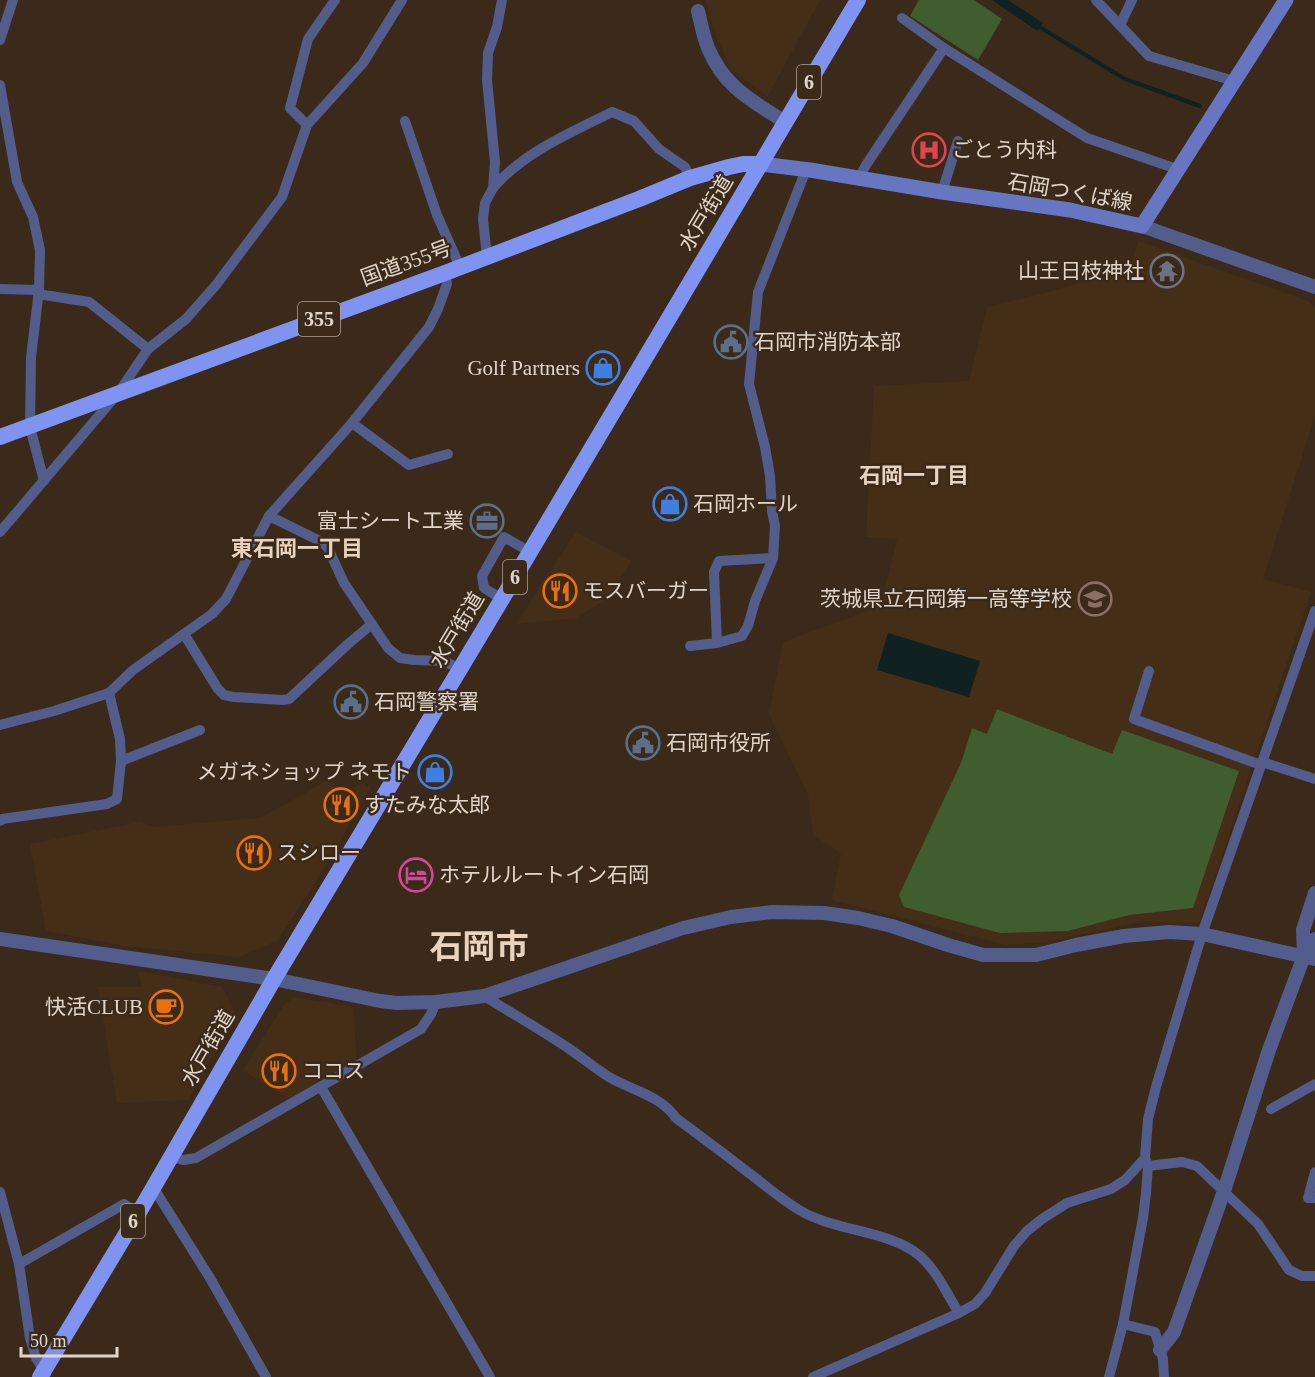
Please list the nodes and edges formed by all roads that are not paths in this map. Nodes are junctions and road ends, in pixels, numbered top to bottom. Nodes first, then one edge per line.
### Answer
1 (13, 0) edge
2 (335, 0) edge
3 (402, 0) edge
4 (502, 0) edge
5 (858, 0) edge
6 (1096, 0) edge
7 (1132, 0) edge
8 (1286, 0) edge
9 (696, 5) edge
10 (902, 18) dead end
11 (1120, 25) junction
12 (0, 40) edge
13 (945, 48) junction
14 (1234, 81) junction
15 (0, 86) edge
16 (1, 103) edge
17 (405, 121) dead end
18 (785, 122) junction
19 (307, 125) junction
20 (958, 141) dead end
21 (761, 164) junction
22 (1177, 169) junction
23 (806, 170) junction
24 (690, 178) junction
25 (860, 178) junction
26 (493, 188) junction
27 (942, 192) junction
28 (1142, 226) junction
29 (487, 257) junction
30 (452, 270) junction
31 (1315, 287) edge
32 (0, 289) edge
33 (38, 292) junction
34 (148, 349) junction
35 (119, 392) junction
36 (352, 423) junction
37 (30, 427) junction
38 (0, 437) edge
39 (448, 454) dead end
40 (44, 481) junction
41 (269, 516) junction
42 (0, 532) edge
43 (530, 552) junction
44 (773, 558) junction
45 (502, 599) junction
46 (1315, 611) edge
47 (372, 624) junction
48 (184, 634) junction
49 (717, 643) junction
50 (690, 646) dead end
51 (460, 669) junction
52 (1149, 671) dead end
53 (109, 693) junction
54 (0, 725) edge
55 (200, 730) dead end
56 (121, 761) junction
57 (1262, 763) junction
58 (1315, 779) edge
59 (0, 821) edge
60 (1315, 893) edge
61 (1202, 934) junction
62 (0, 939) edge
63 (1315, 939) edge
64 (1309, 958) edge
65 (274, 979) junction
66 (484, 996) junction
67 (436, 1002) junction
68 (1315, 1084) edge
69 (321, 1087) junction
70 (1271, 1109) dead end
71 (171, 1157) junction
72 (1146, 1162) junction
73 (1315, 1172) edge
74 (153, 1187) junction
75 (1224, 1191) junction
76 (0, 1192) edge
77 (1315, 1198) edge
78 (138, 1214) junction
79 (19, 1264) junction
80 (1315, 1276) edge
81 (958, 1313) junction
82 (1123, 1324) junction
83 (1160, 1350) junction
84 (44, 1375) edge
85 (266, 1377) edge
86 (490, 1377) edge
87 (813, 1377) edge
88 (1109, 1377) edge
89 (1164, 1377) edge

1 - 12 street
2 - 19 street
3 - 19 street
4 - 26 street
5 - 18 highway, 水戸街道 / 6
6 - 11 street
7 - 11 street
8 - 14 main road, 石岡つくば線
9 - 18 street
10 - 13 street
11 - 14 street
13 - 22 street
13 - 25 street
14 - 22 main road, 石岡つくば線
15 - 16 street
16 - 33 street
17 - 30 street
18 - 21 highway, 水戸街道 / 6
19 - 34 street
20 - 27 street
21 - 23 main road, 石岡つくば線
21 - 24 highway, 国道355号 / 355
21 - 43 highway, 水戸街道 / 6
22 - 28 main road, 石岡つくば線
23 - 25 main road, 石岡つくば線
23 - 44 street
24 - 26 street
24 - 29 highway, 国道355号 / 355
25 - 27 main road, 石岡つくば線
26 - 29 street
27 - 28 main road, 石岡つくば線
28 - 31 street
29 - 30 highway, 国道355号 / 355
30 - 35 highway, 国道355号 / 355
30 - 36 street
32 - 33 street
33 - 34 street
33 - 37 street
34 - 35 street
35 - 37 highway, 国道355号 / 355
35 - 40 street
36 - 39 street
36 - 41 street
37 - 38 highway, 国道355号 / 355
37 - 40 street
40 - 42 street
41 - 47 street
41 - 48 street
43 - 45 highway, 水戸街道 / 6
43 - 45 street
44 - 49 street
44 - 49 street
45 - 51 highway, 水戸街道 / 6
46 - 57 street
47 - 48 street
47 - 51 street
48 - 53 street
49 - 50 street
51 - 65 highway, 水戸街道 / 6
52 - 57 street
53 - 54 street
53 - 56 street
55 - 56 street
56 - 59 street
57 - 58 street
57 - 61 street
60 - 64 street
61 - 64 street
61 - 66 street
61 - 72 street
62 - 65 street
63 - 64 street
64 - 75 street
65 - 67 street
65 - 71 highway, 水戸街道 / 6
66 - 67 street
66 - 81 street
67 - 69 street
68 - 70 street
69 - 71 street
69 - 86 street
71 - 74 highway, 水戸街道 / 6
72 - 75 street
72 - 81 street
72 - 82 street
73 - 77 street
74 - 78 highway, 水戸街道 / 6
74 - 85 street
75 - 80 street
75 - 83 street
76 - 79 street
78 - 79 street
78 - 84 highway, 水戸街道 / 6
79 - 84 street
81 - 87 street
82 - 83 street
82 - 88 street
83 - 89 street

